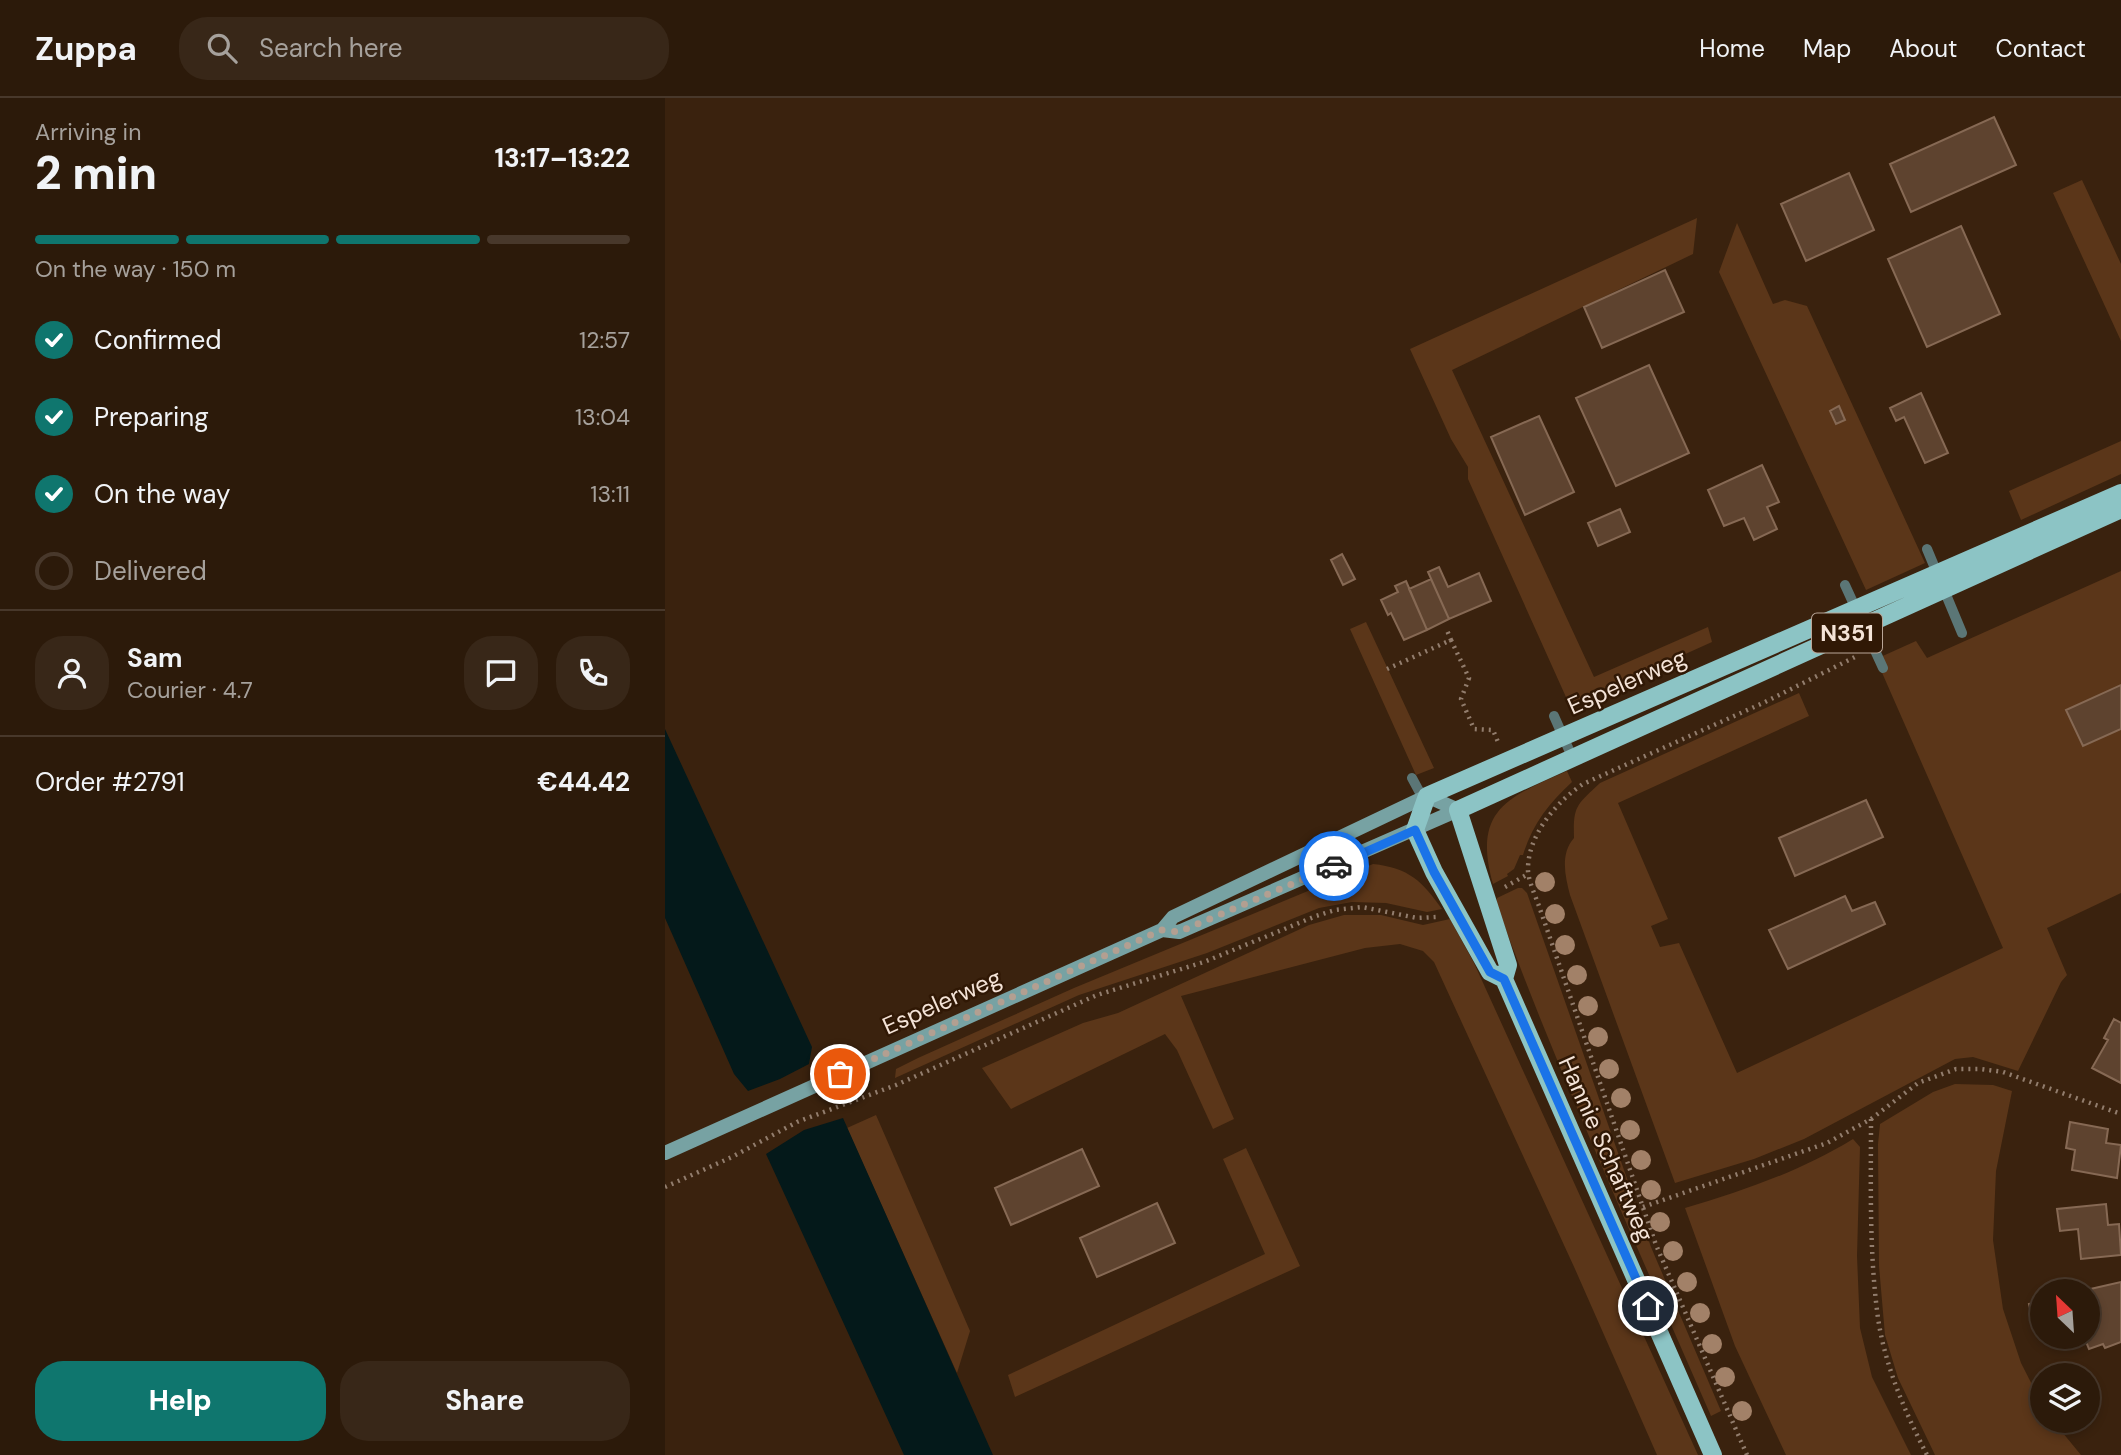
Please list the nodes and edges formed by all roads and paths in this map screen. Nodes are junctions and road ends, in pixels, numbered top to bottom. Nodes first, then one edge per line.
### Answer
1 (2121, 493) edge
2 (2121, 509) edge
3 (1927, 549) dead end
4 (1940, 582) junction
5 (1845, 585) dead end
6 (1860, 618) junction
7 (1446, 628) dead end
8 (1962, 633) dead end
9 (1451, 640) junction
10 (1873, 648) junction
11 (1883, 668) dead end
12 (1387, 669) dead end
13 (1554, 716) dead end
14 (1563, 736) junction
15 (1510, 740) dead end
16 (1573, 759) junction
17 (1412, 778) dead end
18 (1427, 796) junction
19 (1458, 810) junction
20 (1415, 830) junction
21 (1528, 874) junction
22 (1510, 884) dead end
23 (1439, 916) dead end
24 (1162, 930) junction
25 (1504, 979) junction
26 (2121, 1114) edge
27 (1871, 1119) junction
28 (665, 1153) edge
29 (665, 1187) edge
30 (1643, 1207) junction
31 (1713, 1455) edge
32 (1747, 1455) edge
33 (1927, 1455) edge

1 - 4 main road, Espelerweg / N351
2 - 4 main road, Espelerweg / N351
3 - 4 lane
4 - 6 main road, Espelerweg / N351
4 - 8 lane
5 - 6 lane
6 - 10 lane
6 - 14 main road, Espelerweg / N351
6 - 16 main road, Espelerweg / N351
7 - 9 path
9 - 12 path
9 - 15 path
10 - 11 lane
10 - 21 path
13 - 14 lane
14 - 16 lane
14 - 18 main road, Espelerweg / N351
16 - 19 main road, Espelerweg / N351
17 - 18 lane
18 - 19 main road
18 - 20 main road
18 - 24 main road, Espelerweg
19 - 20 main road, Espelerweg / N351
19 - 25 main road, Hannie Schaftweg
20 - 24 main road, Espelerweg
20 - 25 main road, Hannie Schaftweg
21 - 22 path
21 - 30 path
23 - 29 path
24 - 28 main road, Espelerweg
25 - 31 main road, Hannie Schaftweg
26 - 27 path
27 - 30 path
27 - 33 path
30 - 32 path

